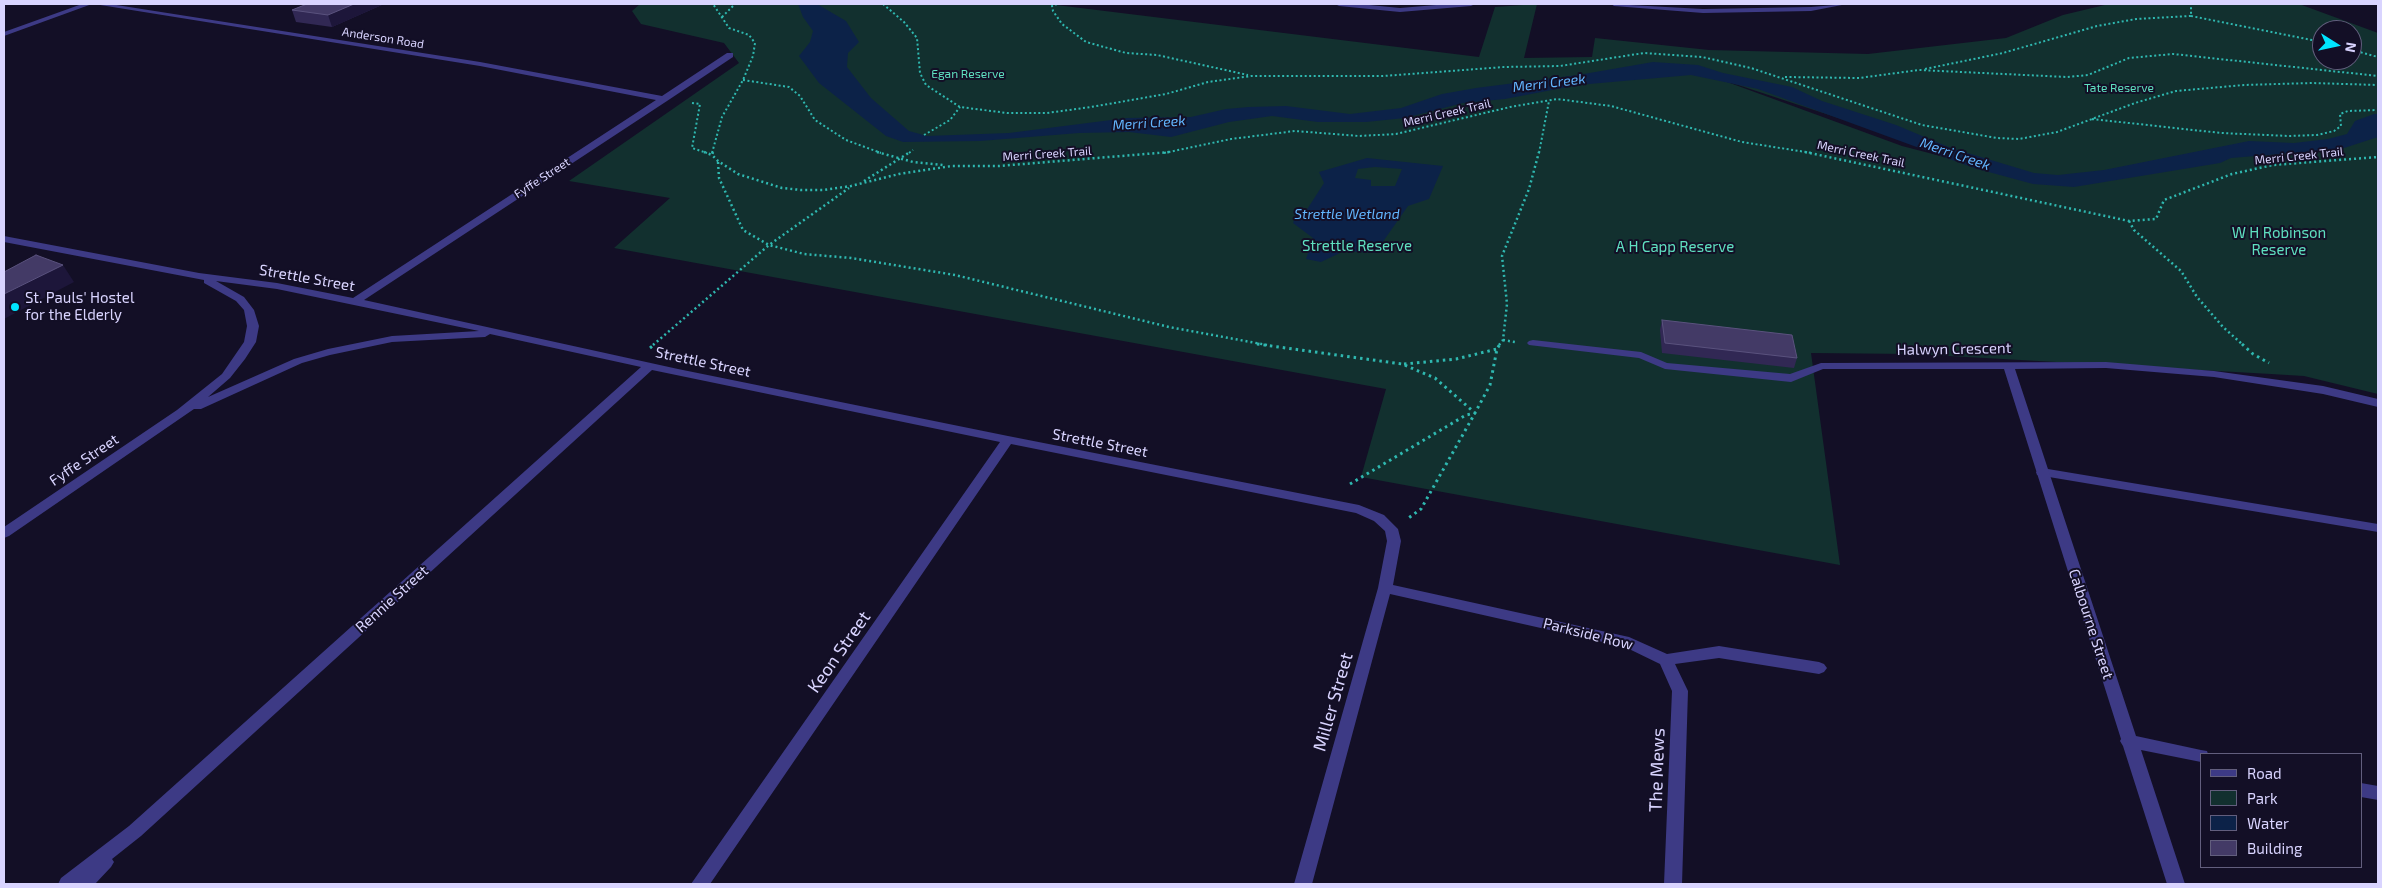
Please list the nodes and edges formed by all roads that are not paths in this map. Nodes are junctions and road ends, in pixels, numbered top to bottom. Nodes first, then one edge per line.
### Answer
1 (88, 4) edge
2 (98, 4) edge
3 (1339, 4) edge
4 (1471, 4) edge
5 (1614, 4) edge
6 (1843, 4) edge
7 (4, 34) edge
8 (730, 55) dead end
9 (664, 99) junction
10 (4, 238) edge
11 (199, 276) junction
12 (354, 302) junction
13 (506, 334) junction
14 (1533, 344) dead end
15 (2008, 364) junction
16 (649, 366) junction
17 (2378, 403) edge
18 (182, 414) junction
19 (1008, 440) junction
20 (2042, 472) junction
21 (2378, 528) edge
22 (1391, 529) joint
23 (4, 533) edge
24 (1385, 588) junction
25 (1666, 660) junction
26 (1819, 668) dead end
27 (2128, 741) junction
28 (2200, 756) edge
29 (2362, 790) edge
30 (2378, 793) edge
31 (135, 831) junction
32 (67, 884) edge
33 (84, 884) edge
34 (700, 884) edge
35 (1303, 884) edge
36 (1673, 884) edge
37 (2176, 884) edge

1 - 7 street
2 - 9 street, Anderson Road
3 - 4 street
5 - 6 street
8 - 9 street, Fyffe Street
9 - 12 street, Fyffe Street
10 - 11 street, Strettle Street
11 - 12 street, Strettle Street
11 - 18 street, Fyffe Street
12 - 13 street, Strettle Street
13 - 16 street, Strettle Street
13 - 18 street, Fyffe Street
14 - 15 street, Halwyn Crescent
15 - 17 street, Halwyn Crescent
15 - 20 street, Calbourne Street
16 - 19 street, Strettle Street
16 - 31 street, Rennie Street
18 - 23 street, Fyffe Street
19 - 22 street, Strettle Street
19 - 34 street, Keon Street
20 - 21 street
20 - 27 street, Calbourne Street
22 - 24 street, Miller Street
24 - 25 street, Parkside Row
24 - 35 street, Miller Street
25 - 26 street
25 - 36 street, The Mews
27 - 28 street
27 - 37 street, Calbourne Street
29 - 30 street
31 - 32 street, Rennie Street
31 - 33 street, Rennie Street

